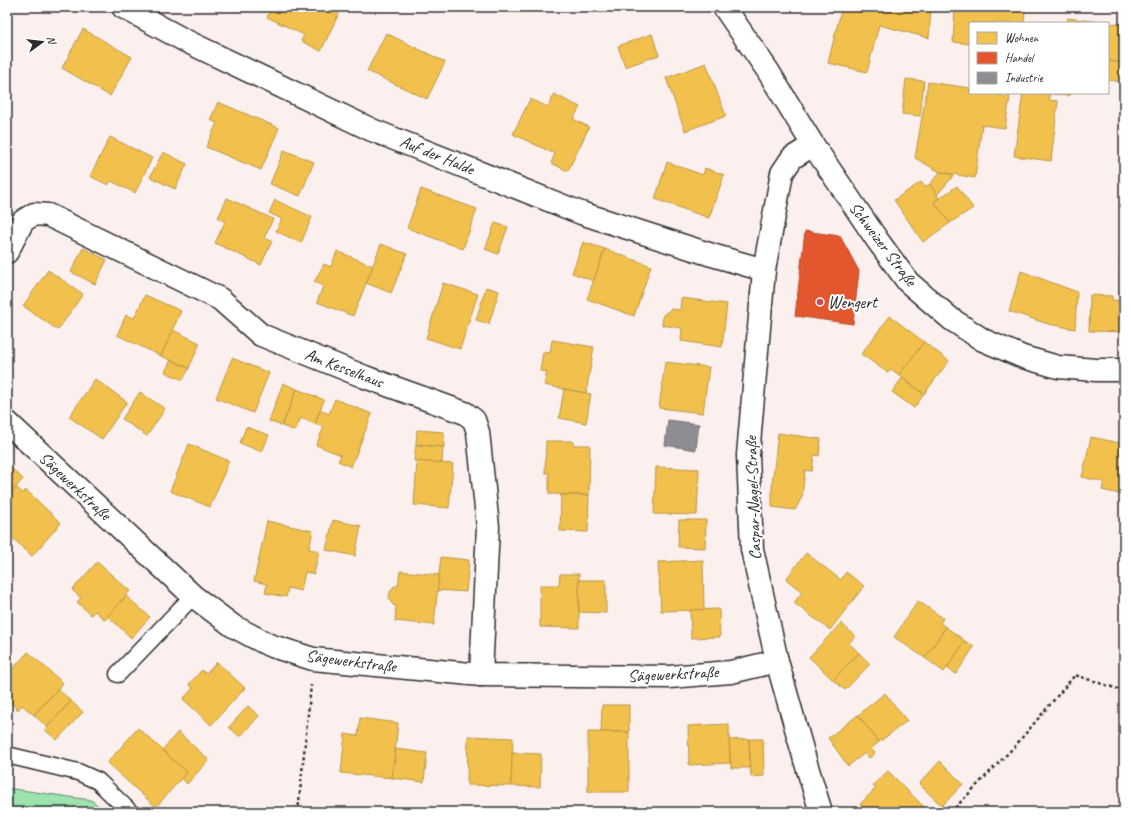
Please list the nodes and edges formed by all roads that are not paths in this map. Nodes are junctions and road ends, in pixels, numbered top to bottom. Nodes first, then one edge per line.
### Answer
1 (123, 7) edge
2 (724, 7) edge
3 (813, 145) junction
4 (7, 252) edge
5 (764, 270) junction
6 (1124, 370) edge
7 (7, 422) edge
8 (192, 596) junction
9 (777, 661) junction
10 (118, 674) dead end
11 (481, 676) junction
12 (7, 755) edge
13 (130, 812) edge
14 (821, 812) edge

1 - 5 street, Auf der Halde
2 - 3 street, Schweizer Straße
3 - 5 street, Caspar-Nagel-Straße
3 - 6 street, Schweizer Straße
4 - 11 street, Am Kesselhaus
5 - 9 street, Caspar-Nagel-Straße
7 - 8 street, Sägewerkstraße
8 - 10 lane
8 - 11 street, Sägewerkstraße
9 - 11 street, Sägewerkstraße
9 - 14 street, Caspar-Nagel-Straße
12 - 13 lane

